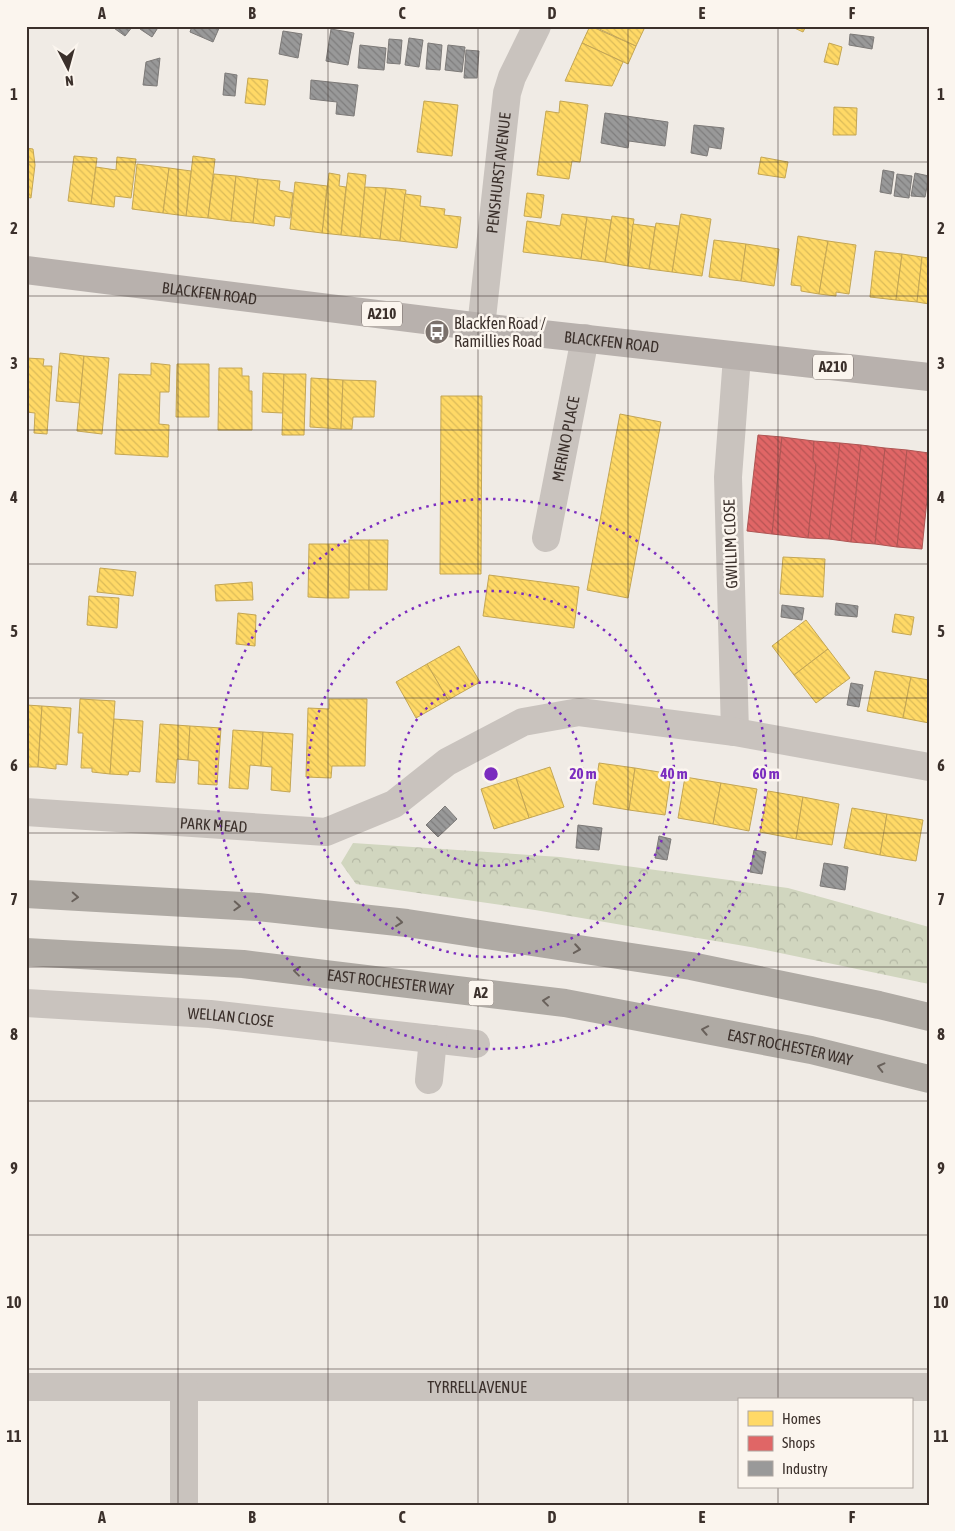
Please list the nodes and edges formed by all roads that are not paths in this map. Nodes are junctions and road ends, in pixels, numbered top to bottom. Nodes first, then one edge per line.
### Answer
1 (537, 26) edge
2 (26, 270) edge
3 (481, 327) junction
4 (585, 338) junction
5 (738, 357) junction
6 (929, 377) edge
7 (546, 538) dead end
8 (735, 732) junction
9 (929, 767) edge
10 (26, 812) edge
11 (26, 894) edge
12 (26, 952) edge
13 (26, 1003) edge
14 (929, 1017) edge
15 (434, 1039) junction
16 (476, 1044) dead end
17 (929, 1079) edge
18 (429, 1080) dead end
19 (26, 1387) edge
20 (929, 1387) edge
21 (184, 1388) junction
22 (184, 1505) edge

1 - 3 street, PENSHURST AVENUE
2 - 3 main road, BLACKFEN ROAD / A210
3 - 4 main road, BLACKFEN ROAD / A210
4 - 5 main road, BLACKFEN ROAD / A210
4 - 7 street, MERINO PLACE
5 - 6 main road, BLACKFEN ROAD / A210
5 - 8 street, GWILLIM CLOSE
8 - 9 street
8 - 10 street, PARK MEAD
11 -> 14 highway
17 -> 12 highway, EAST ROCHESTER WAY / A2
13 - 15 street, WELLAN CLOSE
15 - 16 street, WELLAN CLOSE
15 - 18 street
19 - 21 street, TYRRELL AVENUE
20 - 21 street, TYRRELL AVENUE
21 - 22 street

